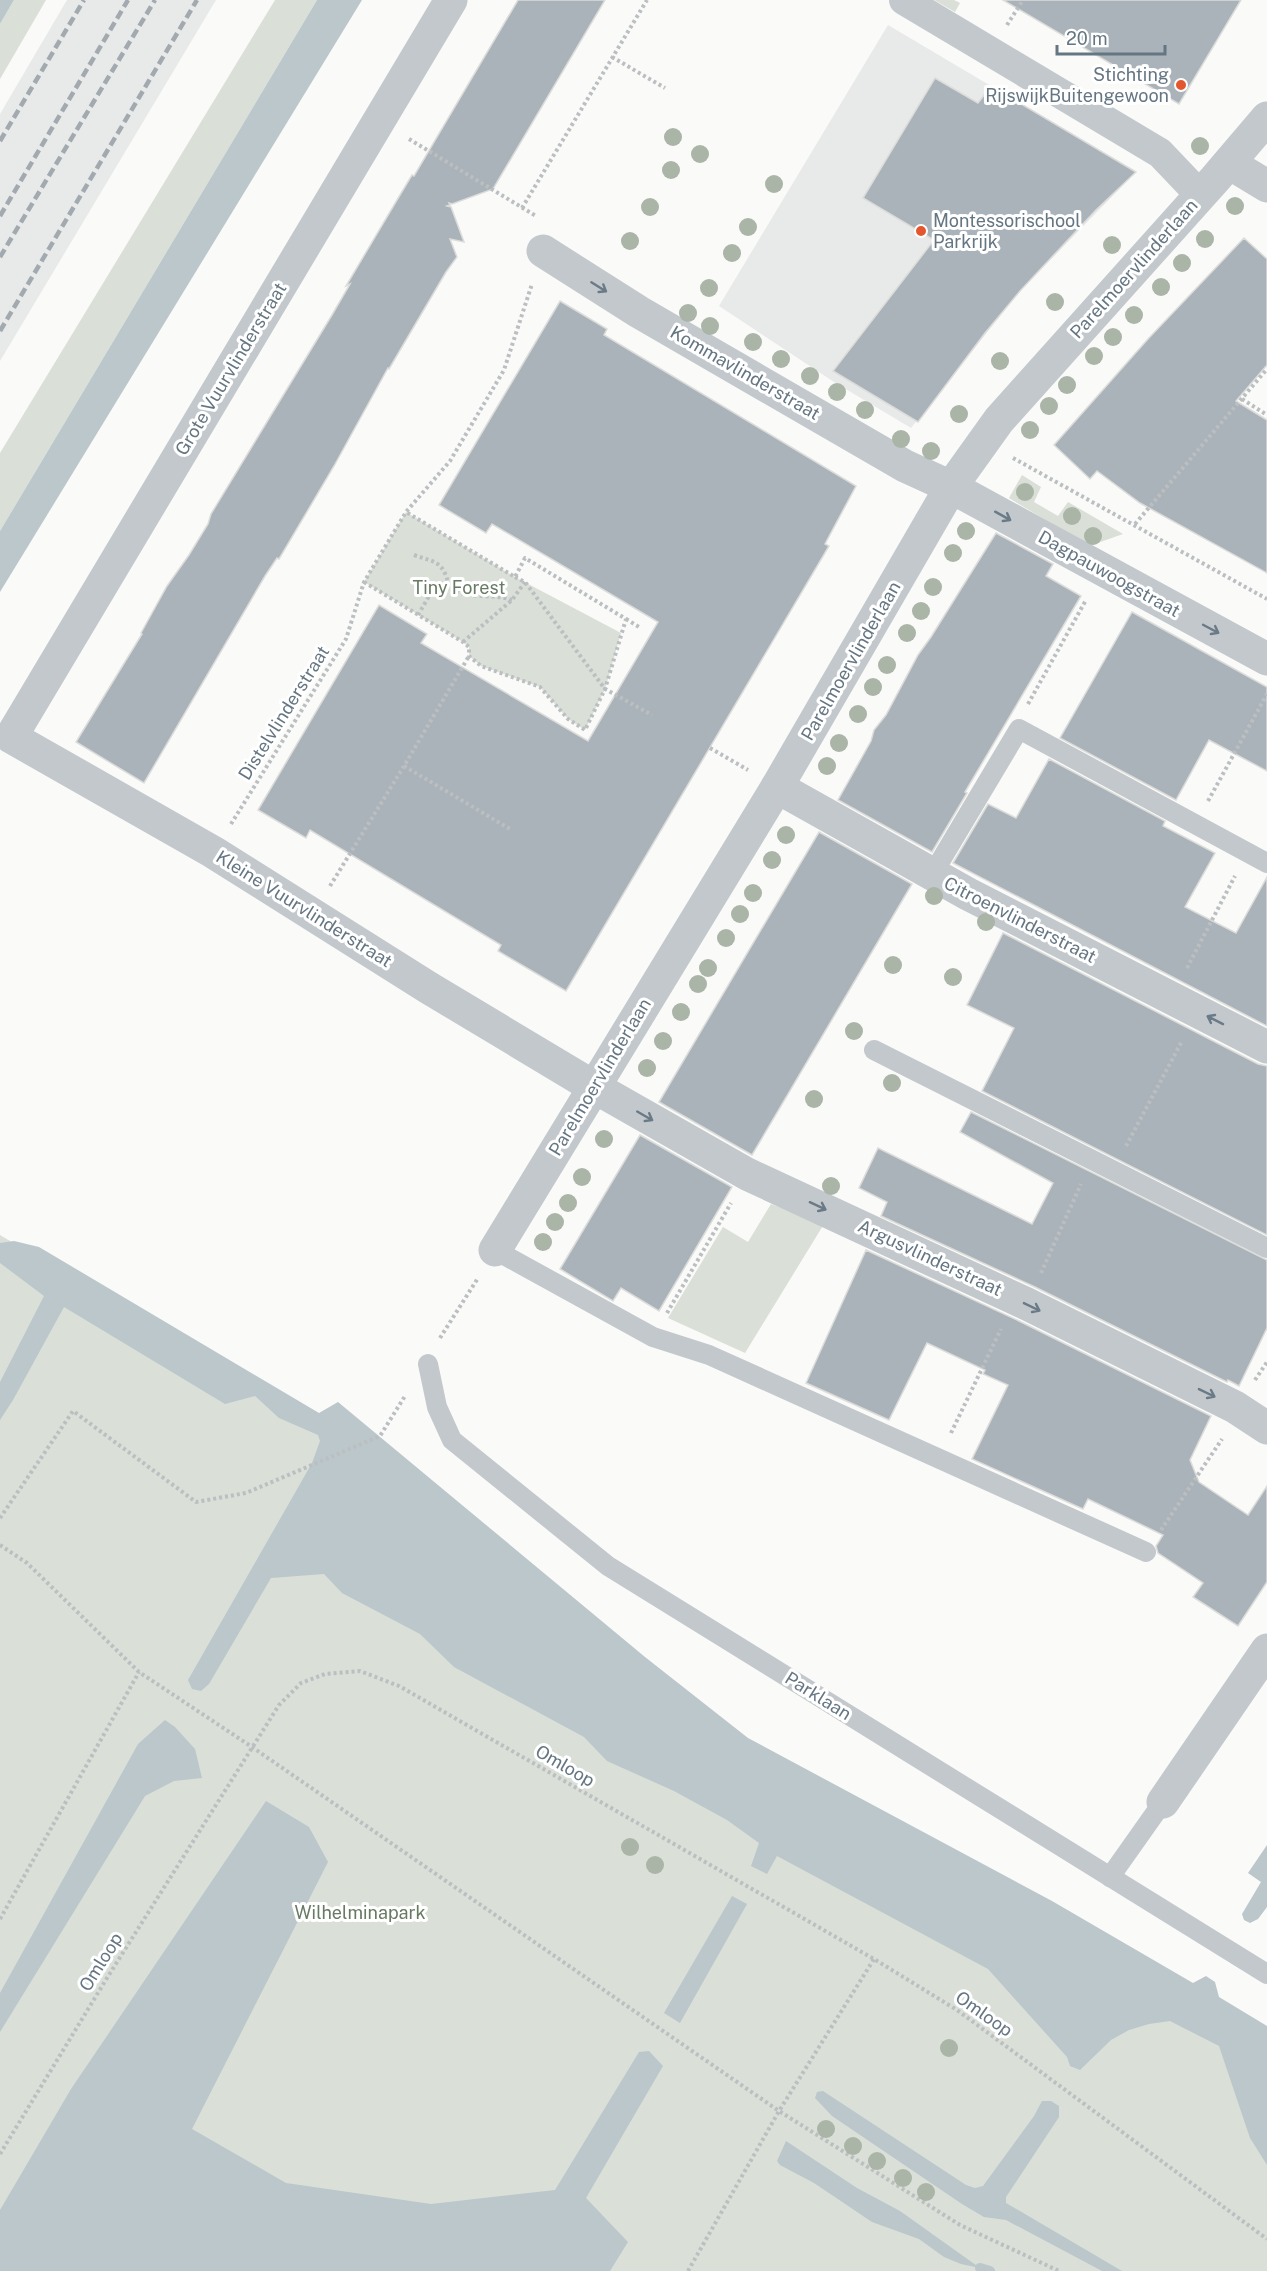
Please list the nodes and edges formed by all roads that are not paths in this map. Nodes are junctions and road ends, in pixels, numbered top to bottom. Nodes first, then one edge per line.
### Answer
1 (451, 0) edge
2 (904, 0) edge
3 (1267, 118) edge
4 (1229, 163) junction
5 (1267, 186) edge
6 (1200, 195) junction
7 (549, 245) road end
8 (951, 487) junction
9 (1267, 659) edge
10 (11, 737) joint
11 (777, 787) junction
12 (1267, 862) edge
13 (932, 875) junction
14 (1267, 1047) edge
15 (874, 1050) dead end
16 (594, 1087) junction
17 (1267, 1248) edge
18 (495, 1250) joint
19 (428, 1364) dead end
20 (1254, 1419) edge
21 (1146, 1552) road end
22 (1267, 1650) edge
23 (1163, 1802) joint
24 (1110, 1877) junction
25 (1267, 1974) edge

1 - 10 street, Grote Vuurvlinderstraat
2 - 6 street
3 - 4 street, Parelmoervlinderlaan
4 - 5 street
4 - 6 street, Parelmoervlinderlaan
6 - 8 street, Parelmoervlinderlaan
7 -> 8 street, Kommavlinderstraat
8 -> 9 street, Dagpauwoogstraat
8 - 11 street, Parelmoervlinderlaan
10 - 16 street, Kleine Vuurvlinderstraat
11 - 13 street, Citroenvlinderstraat
11 - 16 street, Parelmoervlinderlaan
12 - 13 lane
14 -> 13 street, Citroenvlinderstraat
15 - 17 lane
16 - 18 street, Parelmoervlinderlaan
16 -> 20 street, Argusvlinderstraat
18 - 21 lane
19 - 24 lane, Parklaan
22 - 23 street
23 - 24 lane
24 - 25 lane, Parklaan

